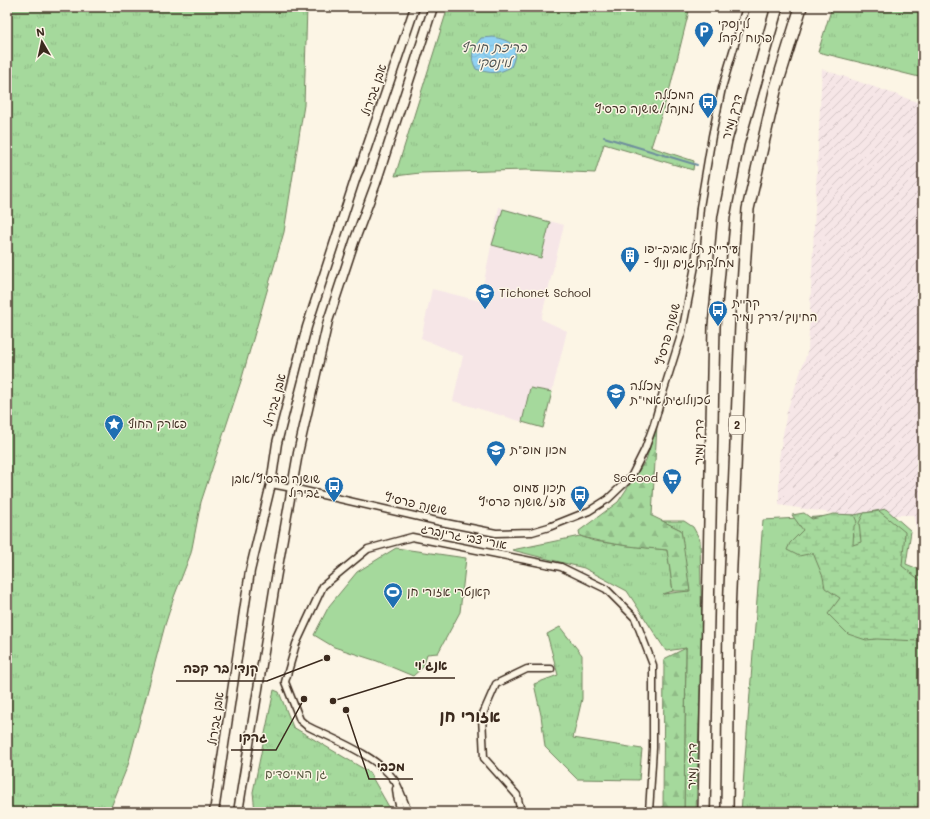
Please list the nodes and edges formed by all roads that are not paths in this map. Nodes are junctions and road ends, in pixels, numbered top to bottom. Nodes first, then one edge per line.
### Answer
1 (415, 7) edge
2 (433, 7) edge
3 (746, 7) edge
4 (777, 7) edge
5 (801, 7) edge
6 (271, 484) junction
7 (292, 488) junction
8 (551, 669) dead end
9 (395, 782) junction
10 (214, 812) edge
11 (238, 812) edge
12 (402, 812) edge
13 (408, 812) edge
14 (521, 812) edge
15 (649, 812) edge
16 (704, 812) edge
17 (727, 812) edge

1 - 6 street, אבן גבירול
2 - 7 street
3 - 7 street, שושנה פרסיץ
4 - 16 highway, דרך נמיר / 2
5 - 17 highway, 2
6 - 7 street, שושנה פרסיץ
6 - 10 street, אבן גבירול
7 - 11 street
8 - 14 street
9 - 12 street
9 - 13 street, אורי צבי גרינברג
9 - 15 street, אורי צבי גרינברג

